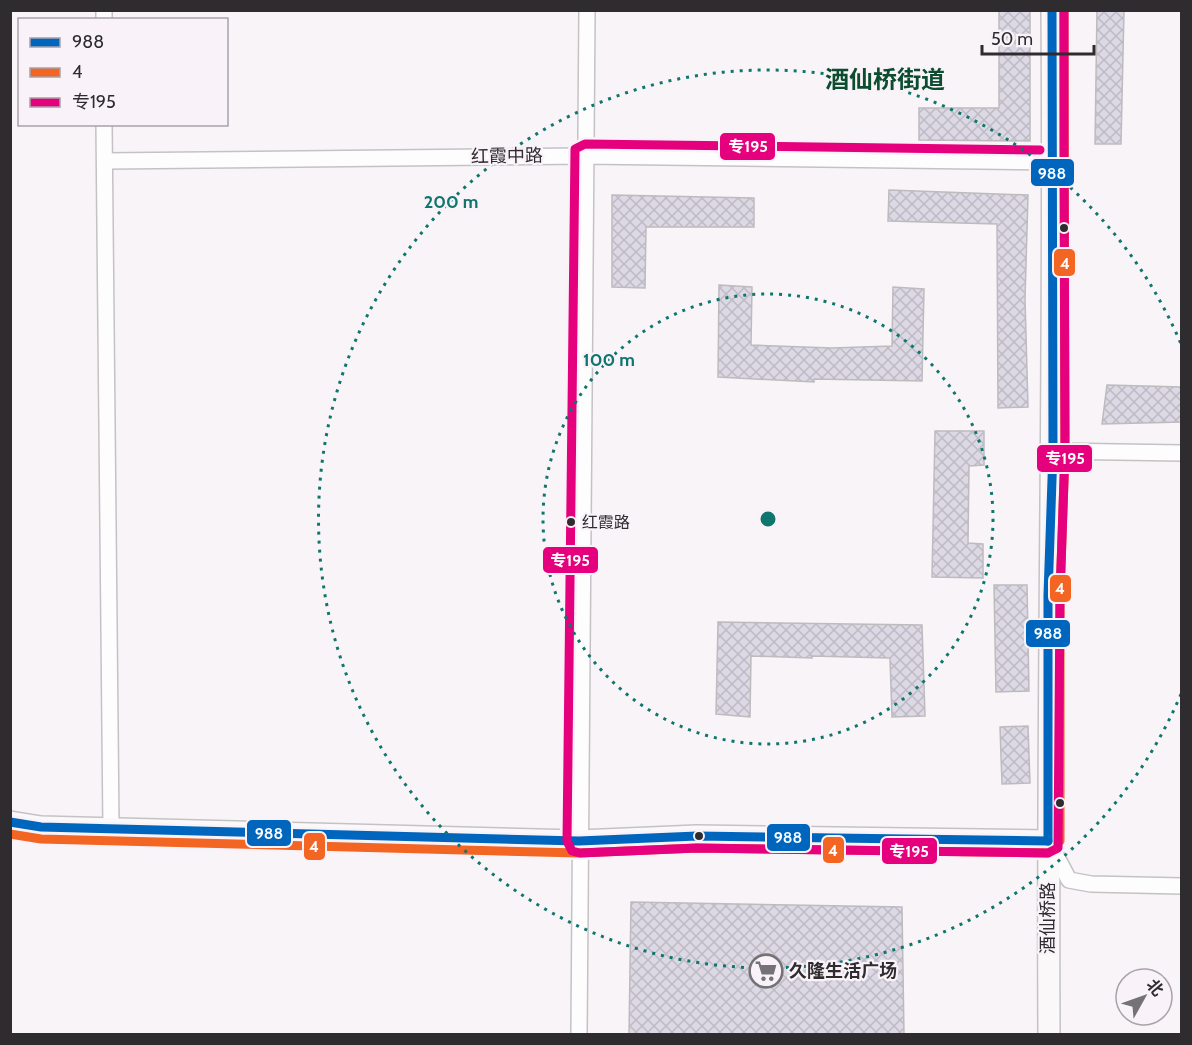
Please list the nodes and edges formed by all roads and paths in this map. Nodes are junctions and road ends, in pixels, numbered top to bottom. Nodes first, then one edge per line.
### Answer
1 (587, 10) edge
2 (1052, 10) edge
3 (105, 126) edge
4 (585, 156) junction
5 (105, 161) junction
6 (1053, 162) junction
7 (1053, 450) junction
8 (1182, 453) edge
9 (10, 822) edge
10 (111, 828) junction
11 (579, 841) junction
12 (1048, 841) junction
13 (1182, 886) edge
14 (579, 1035) edge
15 (1049, 1035) edge

1 - 4 street
2 - 6 street, 酒仙桥路
3 - 5 street
4 - 5 street, 红霞中路
4 - 6 street, 红霞中路
4 - 11 street
5 - 10 street
6 - 7 street, 酒仙桥路
7 - 8 street
7 - 12 street, 酒仙桥路
9 - 10 street
10 - 11 street
11 - 12 street
11 - 14 street
12 - 13 street
12 - 15 street, 酒仙桥路

